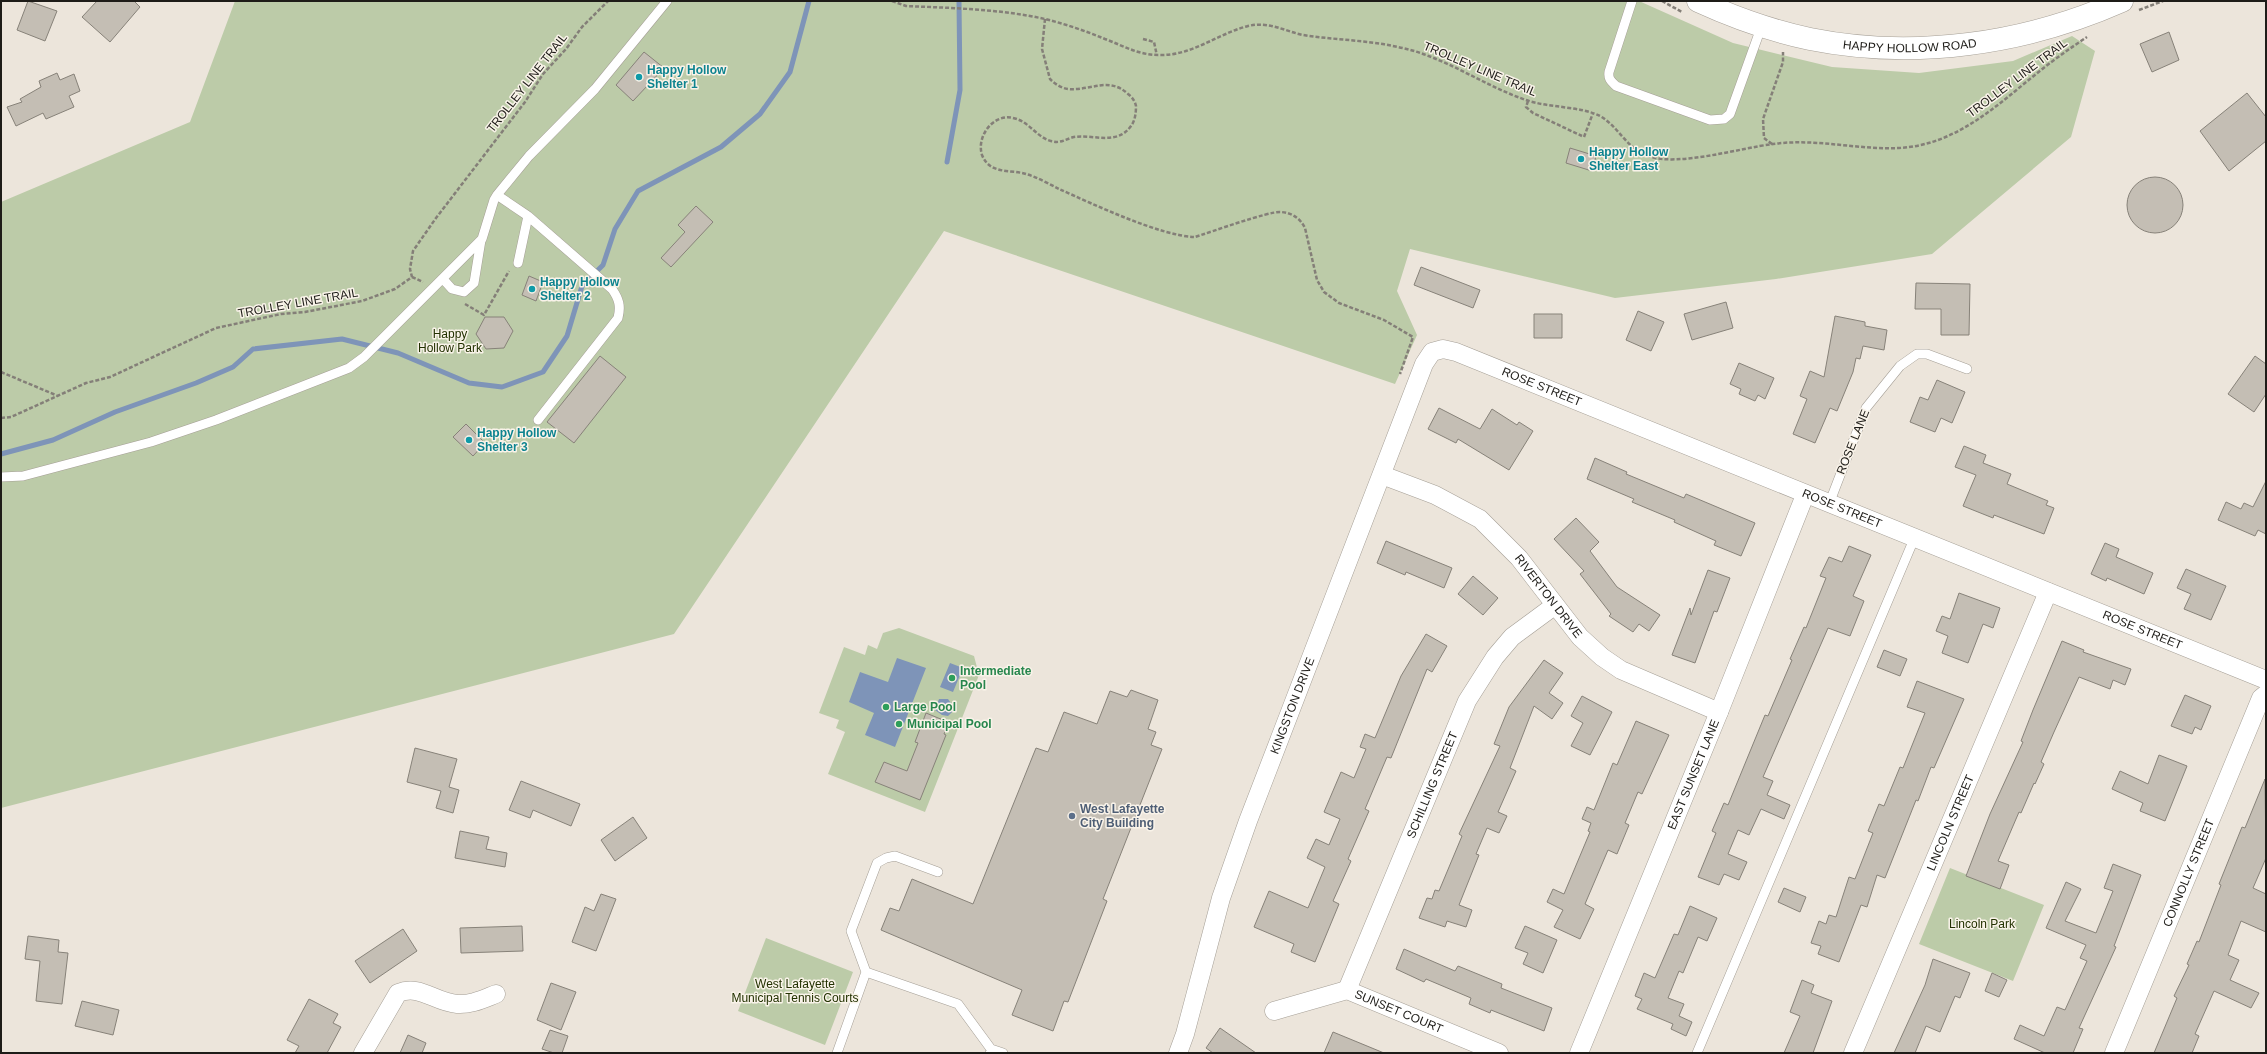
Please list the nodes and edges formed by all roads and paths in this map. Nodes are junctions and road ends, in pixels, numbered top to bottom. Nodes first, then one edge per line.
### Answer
1 (608, 1) edge
2 (668, 1) edge
3 (892, 1) edge
4 (1632, 1) edge
5 (1698, 1) edge
6 (2122, 1) edge
7 (1044, 19) junction
8 (1760, 32) junction
9 (2090, 34) dead end
10 (1143, 39) dead end
11 (1157, 56) junction
12 (1528, 101) junction
13 (1593, 113) junction
14 (1772, 144) junction
15 (497, 195) junction
16 (528, 216) junction
17 (482, 238) junction
18 (518, 263) dead end
19 (443, 279) junction
20 (1424, 364) joint
21 (1967, 369) dead end
22 (1, 372) edge
23 (1397, 381) dead end
24 (58, 396) junction
25 (1, 418) edge
26 (538, 420) dead end
27 (1382, 475) junction
28 (1, 478) edge
29 (1805, 495) junction
30 (1829, 504) junction
31 (1914, 539) junction
32 (2048, 592) junction
33 (1554, 606) junction
34 (2266, 680) edge
35 (2266, 694) edge
36 (1719, 712) junction
37 (938, 872) dead end
38 (866, 972) junction
39 (1347, 990) junction
40 (496, 994) dead end
41 (1274, 1011) dead end
42 (990, 1051) edge
43 (363, 1053) edge
44 (837, 1053) edge
45 (1002, 1053) edge
46 (1178, 1053) edge
47 (1499, 1053) edge
48 (1578, 1053) edge
49 (1697, 1053) edge
50 (1853, 1053) edge
51 (2114, 1053) edge

1 - 24 path, TROLLEY LINE TRAIL
2 - 15 lane
3 - 7 path, TROLLEY LINE TRAIL
4 - 8 lane
5 - 8 main road, HAPPY HOLLOW ROAD
6 - 8 main road, HAPPY HOLLOW ROAD
7 - 11 path, TROLLEY LINE TRAIL
7 - 23 path
8 - 14 path
9 - 14 path, TROLLEY LINE TRAIL
10 - 11 path
11 - 12 path, TROLLEY LINE TRAIL
12 - 13 path, TROLLEY LINE TRAIL
12 - 13 path
13 - 14 path, TROLLEY LINE TRAIL
15 - 16 lane
15 - 17 lane
16 - 18 lane
16 - 26 lane
17 - 19 lane
17 - 19 lane
19 - 28 lane
20 - 27 street, KINGSTON DRIVE
20 - 29 street, ROSE STREET
21 - 30 lane, ROSE LANE
22 - 24 path
24 - 25 path, TROLLEY LINE TRAIL
27 - 33 street, RIVERTON DRIVE
27 - 46 street, KINGSTON DRIVE
29 - 30 street, ROSE STREET
29 - 36 street, EAST SUNSET LANE
30 - 31 street, ROSE STREET
31 - 32 street, ROSE STREET
31 - 49 lane
32 - 34 street, ROSE STREET
32 - 50 street, LINCOLN STREET
33 - 36 street, RIVERTON DRIVE
33 - 39 street, SCHILLING STREET
35 - 51 street, CONNOLLY STREET
36 - 48 street, EAST SUNSET LANE
37 - 38 lane
38 - 42 lane
38 - 44 lane
39 - 41 street, SUNSET COURT
39 - 47 street, SUNSET COURT
40 - 43 street
42 - 45 lane

